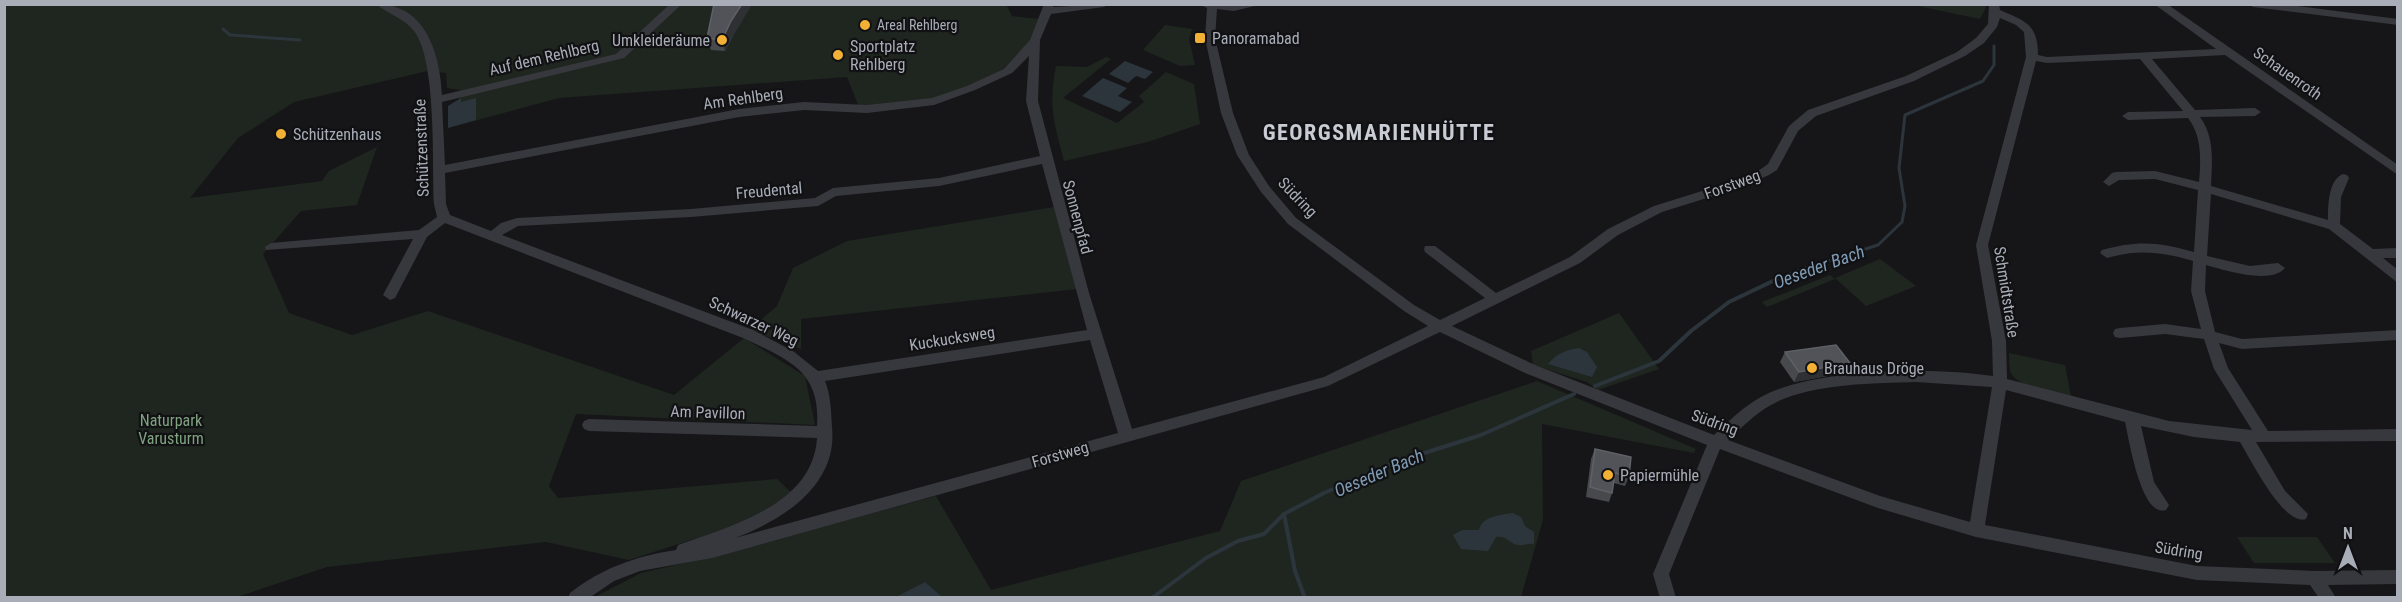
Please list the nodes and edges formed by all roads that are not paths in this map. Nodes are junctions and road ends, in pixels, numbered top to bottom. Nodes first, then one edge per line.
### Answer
1 (381, 4) edge
2 (677, 4) edge
3 (1104, 4) edge
4 (1258, 4) edge
5 (2158, 4) edge
6 (2253, 4) edge
7 (1210, 5) edge
8 (1048, 8) edge
9 (1995, 8) edge
10 (2397, 22) edge
11 (1035, 40) junction
12 (2227, 52) junction
13 (2032, 57) junction
14 (2144, 57) junction
15 (436, 100) junction
16 (2255, 112) dead end
17 (2192, 113) junction
18 (2128, 116) dead end
19 (1045, 159) junction
20 (439, 170) junction
21 (2397, 171) edge
22 (2343, 178) dead end
23 (2109, 182) dead end
24 (2206, 188) junction
25 (444, 218) junction
26 (2334, 226) junction
27 (422, 234) junction
28 (493, 236) junction
29 (271, 247) dead end
30 (1430, 249) dead end
31 (2107, 253) dead end
32 (2397, 253) edge
33 (2372, 254) junction
34 (2200, 257) junction
35 (2278, 268) dead end
36 (2397, 278) edge
37 (390, 295) dead end
38 (1495, 299) junction
39 (1439, 326) junction
40 (2120, 333) dead end
41 (1095, 334) junction
42 (2209, 335) junction
43 (2397, 335) edge
44 (816, 377) junction
45 (2000, 383) junction
46 (2132, 419) junction
47 (590, 425) dead end
48 (826, 432) junction
49 (1126, 435) junction
50 (2397, 435) edge
51 (2245, 437) junction
52 (2264, 437) junction
53 (1717, 442) junction
54 (2161, 505) dead end
55 (2300, 514) dead end
56 (1976, 530) junction
57 (660, 559) junction
58 (2397, 577) edge
59 (2315, 578) junction
60 (576, 597) edge
61 (1668, 597) edge
62 (2328, 597) edge

1 - 15 street, Schützenstraße
2 - 15 street, Auf dem Rehlberg
3 - 8 street
4 - 7 street
5 - 12 street, Schauenroth
6 - 10 street
7 - 39 street, Südring
8 - 11 street, Sonnenpfad
9 - 13 street, Schmidtstraße
9 - 38 street, Forstweg
11 - 19 street, Sonnenpfad
11 - 20 street, Am Rehlberg
12 - 14 street
12 - 21 street, Schauenroth
13 - 14 street
13 - 45 street, Schmidtstraße
14 - 17 street
15 - 20 street, Schützenstraße
16 - 17 street
17 - 18 street
17 - 24 street
19 - 28 street, Freudental
19 - 41 street, Sonnenpfad
20 - 25 street, Schützenstraße
22 - 26 street
23 - 24 street
24 - 26 street
24 - 34 street
25 - 27 street, Schützenstraße
25 - 28 street, Schwarzer Weg
26 - 33 street
27 - 29 street
27 - 37 street, Schützenstraße
28 - 44 street, Schwarzer Weg
30 - 38 street
31 - 34 street
32 - 33 street
33 - 36 street
34 - 35 street
34 - 42 street
38 - 39 street, Forstweg
39 - 49 street, Forstweg
39 - 53 street, Südring
40 - 42 street
41 - 44 street, Kuckucksweg
41 - 49 street, Sonnenpfad
42 - 43 street
42 - 52 street
44 - 48 street
45 - 46 street
45 - 53 street
45 - 56 street, Schmidtstraße
46 - 51 street
46 - 54 street
47 - 48 street, Am Pavillon
48 - 57 street
49 - 57 street, Forstweg
50 - 52 street
51 - 52 street
51 - 55 street
53 - 56 street, Südring
53 - 61 street
56 - 59 street, Südring
57 - 60 street, Forstweg
58 - 59 street, Südring
59 - 62 street

